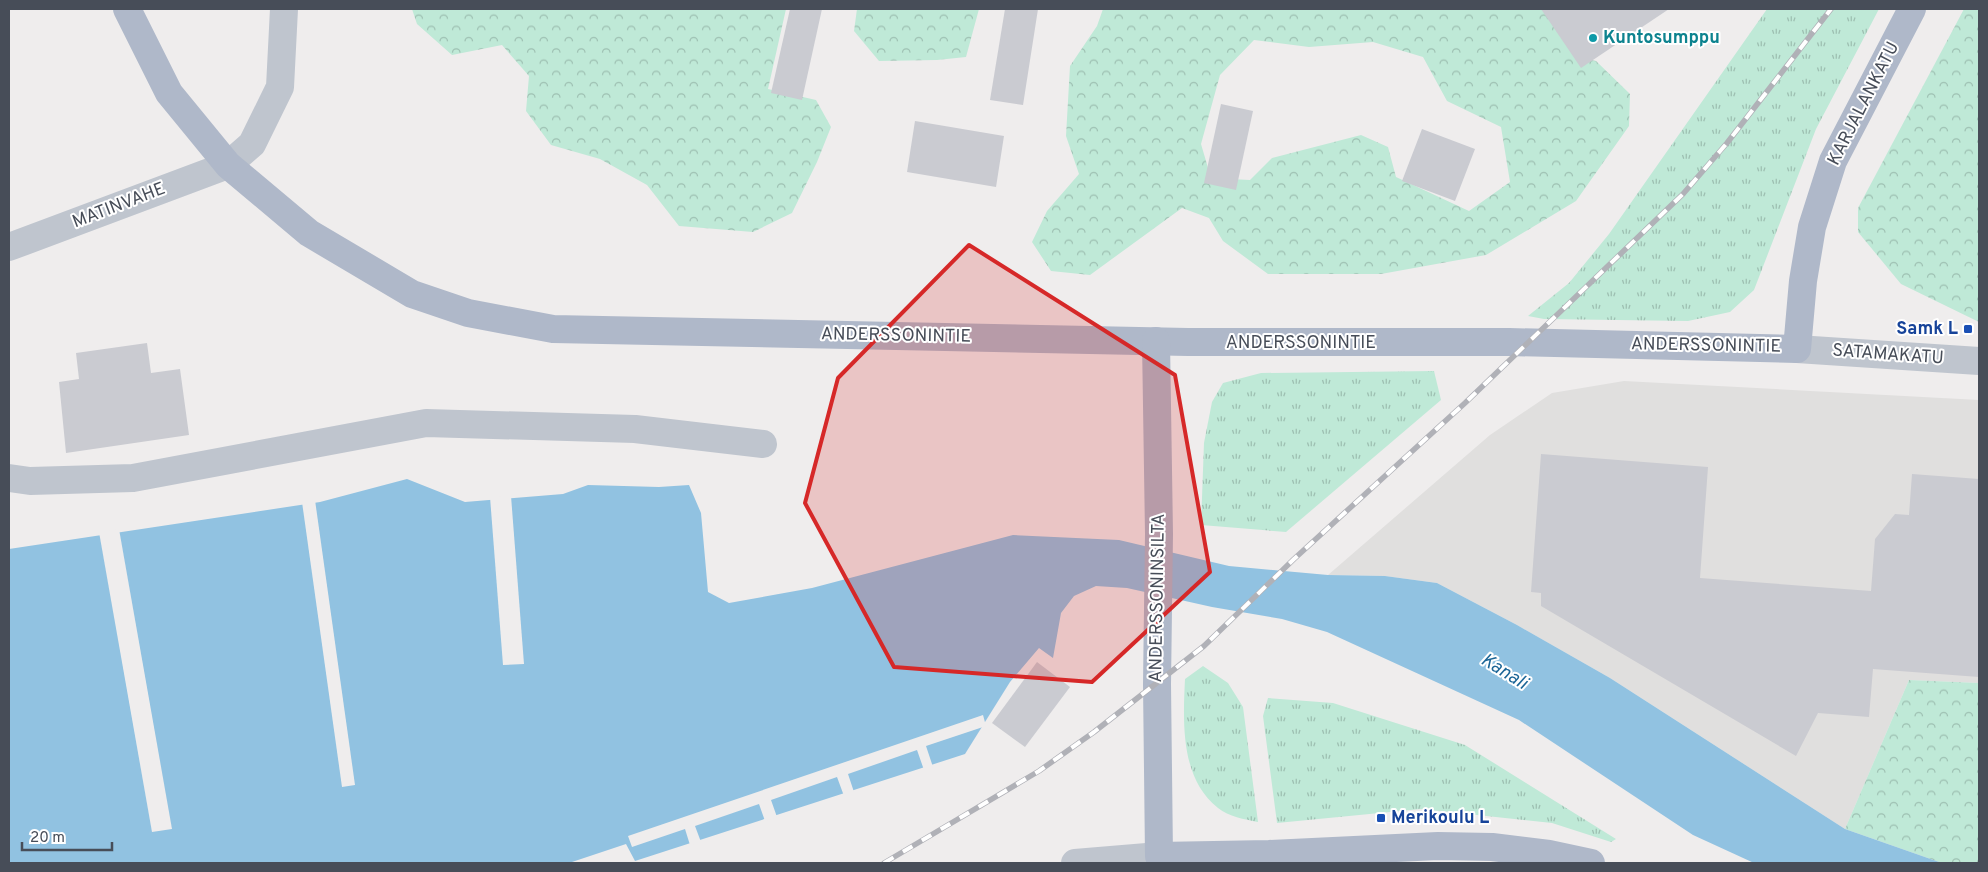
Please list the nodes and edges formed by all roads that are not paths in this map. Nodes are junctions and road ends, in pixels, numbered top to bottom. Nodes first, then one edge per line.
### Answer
1 (127, 9) edge
2 (284, 9) edge
3 (1912, 9) edge
4 (228, 165) junction
5 (9, 247) edge
6 (1156, 340) junction
7 (1797, 349) junction
8 (1979, 361) edge
9 (763, 444) dead end
10 (9, 478) edge
11 (1159, 856) junction
12 (1075, 863) edge
13 (1590, 863) edge

1 - 4 main road, ANDERSSONINTIE
2 - 4 street
3 - 7 main road, KARJALANKATU
4 - 5 street, MATINVAHE
4 - 6 main road, ANDERSSONINTIE
6 - 7 main road, ANDERSSONINTIE
6 - 11 main road, ANDERSSONINSILTA
7 - 8 street, SATAMAKATU
9 - 10 street
11 - 12 street
11 - 13 main road

